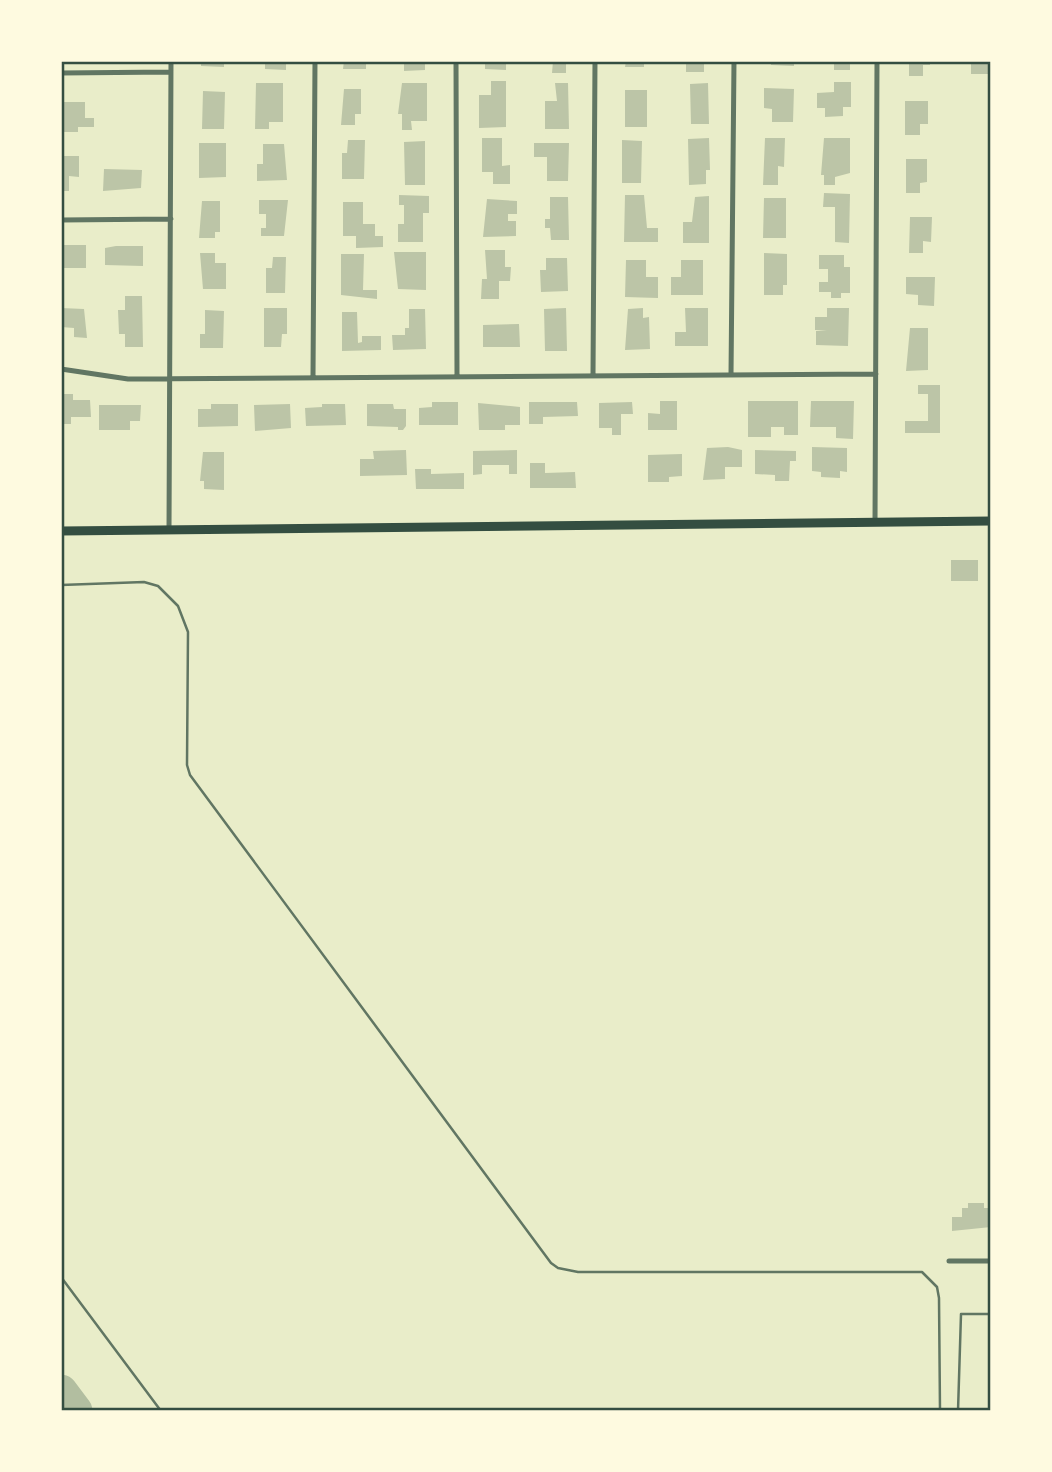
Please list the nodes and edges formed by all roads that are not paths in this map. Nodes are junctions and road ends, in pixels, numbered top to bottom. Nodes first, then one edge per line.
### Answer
1 (171, 61) edge
2 (315, 61) edge
3 (456, 61) edge
4 (595, 61) edge
5 (734, 61) edge
6 (877, 61) edge
7 (171, 72) junction
8 (61, 73) edge
9 (170, 219) junction
10 (61, 220) edge
11 (61, 369) edge
12 (876, 374) junction
13 (731, 375) junction
14 (457, 376) junction
15 (593, 376) junction
16 (313, 377) junction
17 (170, 378) junction
18 (991, 521) edge
19 (875, 523) junction
20 (169, 530) junction
21 (61, 531) edge
22 (61, 584) edge
23 (948, 1261) dead end
24 (991, 1261) edge
25 (61, 1277) edge
26 (991, 1314) edge
27 (161, 1411) edge
28 (940, 1411) edge
29 (958, 1411) edge

1 - 7 street
2 - 16 street
3 - 14 street
4 - 15 street
5 - 13 street
6 - 12 street
7 - 8 street
7 - 9 street
9 - 10 street
9 - 17 street
11 - 17 street
12 - 13 street
12 - 19 street
13 - 15 street
14 - 15 street
14 - 16 street
16 - 17 street
17 - 20 street
18 - 19 main road
19 - 20 main road
20 - 21 main road
22 - 28 lane
23 - 24 street
25 - 27 lane
26 - 29 lane

